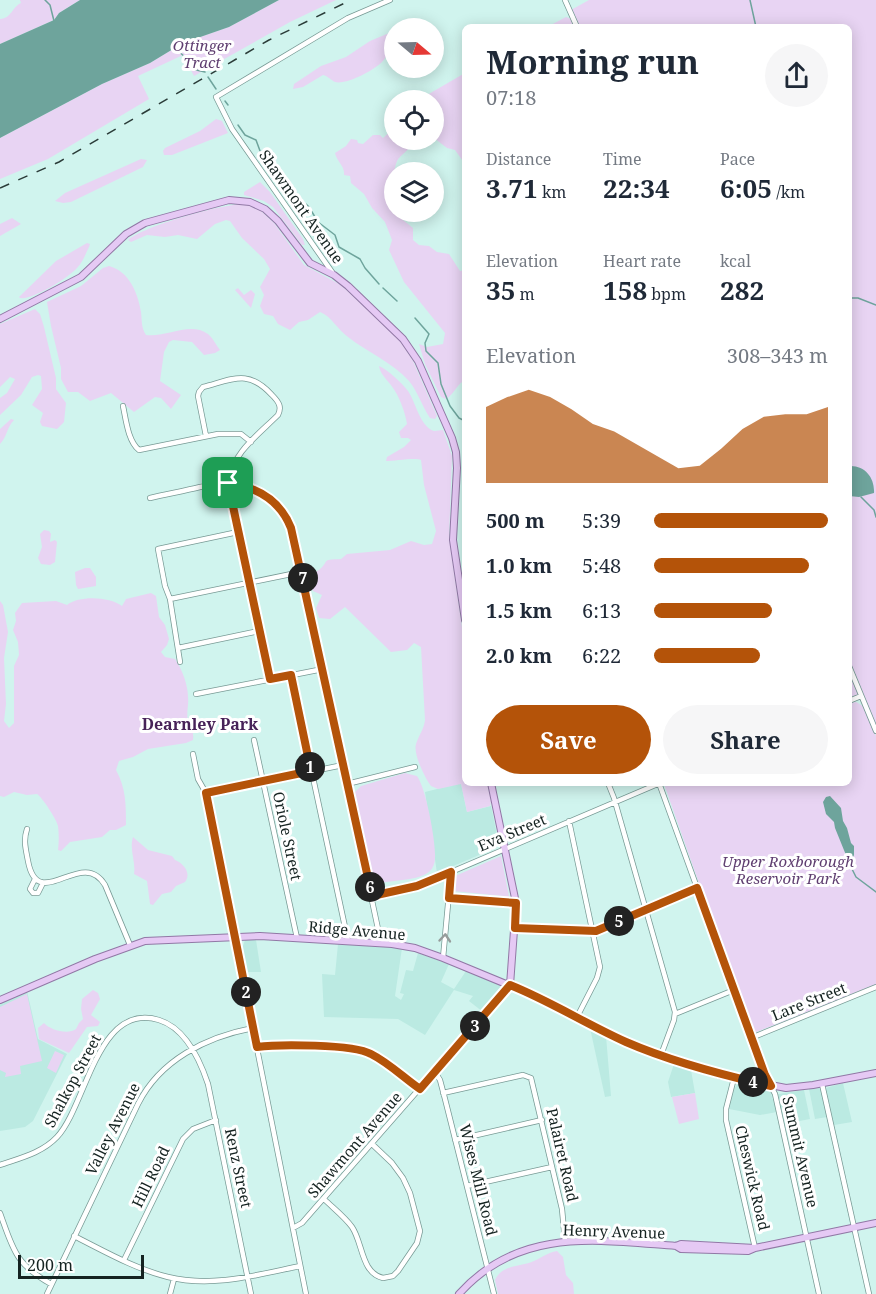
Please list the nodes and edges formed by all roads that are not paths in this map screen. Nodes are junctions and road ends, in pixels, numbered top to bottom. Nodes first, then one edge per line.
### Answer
1 (390, 0) edge
2 (565, 0) edge
3 (576, 24) edge
4 (319, 256) junction
5 (313, 266) junction
6 (334, 275) junction
7 (0, 319) edge
8 (123, 406) dead end
9 (206, 436) junction
10 (251, 442) junction
11 (228, 483) junction
12 (150, 498) dead end
13 (238, 532) junction
14 (301, 572) junction
15 (249, 583) junction
16 (170, 599) junction
17 (462, 600) edge
18 (259, 631) junction
19 (178, 648) junction
20 (180, 662) dead end
21 (322, 669) junction
22 (852, 674) edge
23 (291, 675) junction
24 (270, 679) junction
25 (196, 694) dead end
26 (861, 696) junction
27 (852, 700) edge
28 (876, 732) edge
29 (254, 740) dead end
30 (194, 754) dead end
31 (343, 765) junction
32 (415, 767) dead end
33 (311, 771) junction
34 (263, 781) junction
35 (347, 784) junction
36 (492, 786) edge
37 (609, 786) edge
38 (653, 786) edge
39 (661, 786) edge
40 (206, 793) junction
41 (615, 802) junction
42 (569, 821) junction
43 (27, 829) dead end
44 (505, 849) junction
45 (451, 872) junction
46 (35, 879) junction
47 (43, 883) junction
48 (697, 888) junction
49 (372, 896) junction
50 (449, 898) junction
51 (516, 903) junction
52 (645, 910) junction
53 (515, 928) junction
54 (592, 931) junction
55 (234, 937) junction
56 (297, 938) junction
57 (348, 941) junction
58 (381, 943) junction
59 (130, 945) junction
60 (443, 958) junction
61 (510, 985) junction
62 (876, 987) edge
63 (734, 990) junction
64 (0, 999) edge
65 (675, 1014) junction
66 (577, 1017) junction
67 (253, 1028) junction
68 (751, 1038) junction
69 (257, 1047) junction
70 (191, 1050) junction
71 (661, 1055) junction
72 (435, 1072) junction
73 (876, 1073) edge
74 (734, 1078) junction
75 (822, 1083) junction
76 (771, 1086) junction
77 (420, 1089) junction
78 (443, 1093) junction
79 (216, 1120) junction
80 (542, 1120) junction
81 (455, 1140) junction
82 (372, 1144) junction
83 (0, 1165) edge
84 (552, 1167) junction
85 (467, 1186) junction
86 (324, 1199) junction
87 (0, 1213) edge
88 (876, 1223) edge
89 (855, 1227) junction
90 (293, 1228) junction
91 (74, 1236) junction
92 (807, 1238) junction
93 (566, 1241) junction
94 (755, 1248) junction
95 (124, 1260) junction
96 (300, 1266) junction
97 (488, 1269) junction
98 (248, 1277) junction
99 (174, 1279) junction
100 (51, 1284) junction
101 (47, 1294) edge
102 (170, 1294) edge
103 (251, 1294) edge
104 (306, 1294) edge
105 (459, 1294) edge
106 (494, 1294) edge
107 (819, 1294) edge
108 (869, 1294) edge

1 - 4 street, Shawmont Avenue
2 - 3 street
4 - 5 street
4 - 6 street, Shawmont Avenue
5 - 6 main road
5 - 7 main road
6 - 17 main road, Shawmont Avenue
8 - 9 street
9 - 10 street
9 - 10 street
10 - 11 street
11 - 12 street
11 - 13 street
11 - 14 street
13 - 15 street
13 - 16 street
14 - 15 street
14 - 21 street
15 - 16 street
15 - 18 street
16 - 19 street
18 - 19 street
18 - 24 street
19 - 20 street
21 - 23 street
21 - 31 street
22 - 26 street
23 - 24 street
23 - 33 street
24 - 25 street
26 - 27 street
26 - 28 street
29 - 34 street, Oriole Street
30 - 40 street
31 - 33 street
31 - 35 street
32 - 35 street
33 - 34 street
33 - 57 street
34 - 40 street
34 - 56 street, Oriole Street
35 - 49 street
36 - 44 main road
37 - 41 street
38 - 41 street, Eva Street
39 - 48 street, Summit Avenue
40 - 55 street
41 - 42 street, Eva Street
41 - 52 street
42 - 44 street, Eva Street
42 - 54 street
43 - 46 street
44 - 45 street, Eva Street
44 - 51 main road
45 - 49 street, Eva Street
45 - 50 street
46 - 47 street
46 - 47 street
47 - 59 street
48 - 52 street
48 - 63 street, Summit Avenue
49 - 58 street
50 - 51 street
60 -> 50 street
51 - 53 main road
52 - 54 street
52 - 65 street
53 - 54 street
53 - 61 main road
54 - 66 street
55 - 56 main road, Ridge Avenue
55 - 59 main road, Ridge Avenue
55 - 67 street
56 - 57 main road, Ridge Avenue
57 - 58 main road, Ridge Avenue
58 - 60 main road, Ridge Avenue
59 - 64 main road, Ridge Avenue
60 - 61 main road, Ridge Avenue
61 - 66 main road, Ridge Avenue
61 - 72 street, Shawmont Avenue
62 - 68 street, Lare Street
63 - 65 street
63 - 68 street, Summit Avenue
65 - 71 street
66 - 71 main road, Ridge Avenue
67 - 69 street
67 - 70 street, Valley Avenue
68 - 76 street, Summit Avenue
69 - 77 street
69 - 90 street
70 - 79 street, Renz Street
70 - 83 street, Shalkop Street
70 - 91 street, Valley Avenue
71 - 74 main road, Ridge Avenue
72 - 77 street, Shawmont Avenue
72 - 78 street, Wises Mill Road
73 - 75 main road, Ridge Avenue
74 - 76 main road, Ridge Avenue
74 - 94 street, Cheswick Road
75 - 76 main road, Ridge Avenue
75 - 89 street
76 - 92 street, Summit Avenue
77 - 82 street, Shawmont Avenue
78 - 80 street, Palairet Road
78 - 81 street, Wises Mill Road
79 - 95 street, Hill Road
79 - 98 street, Renz Street
80 - 81 street
80 - 84 street, Palairet Road
81 - 85 street, Wises Mill Road
82 - 86 street, Shawmont Avenue
82 - 86 street
84 - 85 street
84 - 93 street, Palairet Road
85 - 97 street, Wises Mill Road
86 - 90 street, Shawmont Avenue
87 - 100 street
88 - 89 main road, Henry Avenue
89 - 92 main road, Henry Avenue
89 - 108 street
90 - 96 street
91 - 95 street
91 - 100 street, Valley Avenue
92 - 94 main road, Henry Avenue
92 - 107 street, Summit Avenue
93 - 94 main road, Henry Avenue
93 - 97 main road, Henry Avenue
95 - 99 street
96 - 98 street
96 - 104 street
97 - 105 main road, Henry Avenue
97 - 106 street, Wises Mill Road
98 - 99 street
98 - 103 street, Renz Street
99 - 102 street
100 - 101 street, Valley Avenue

